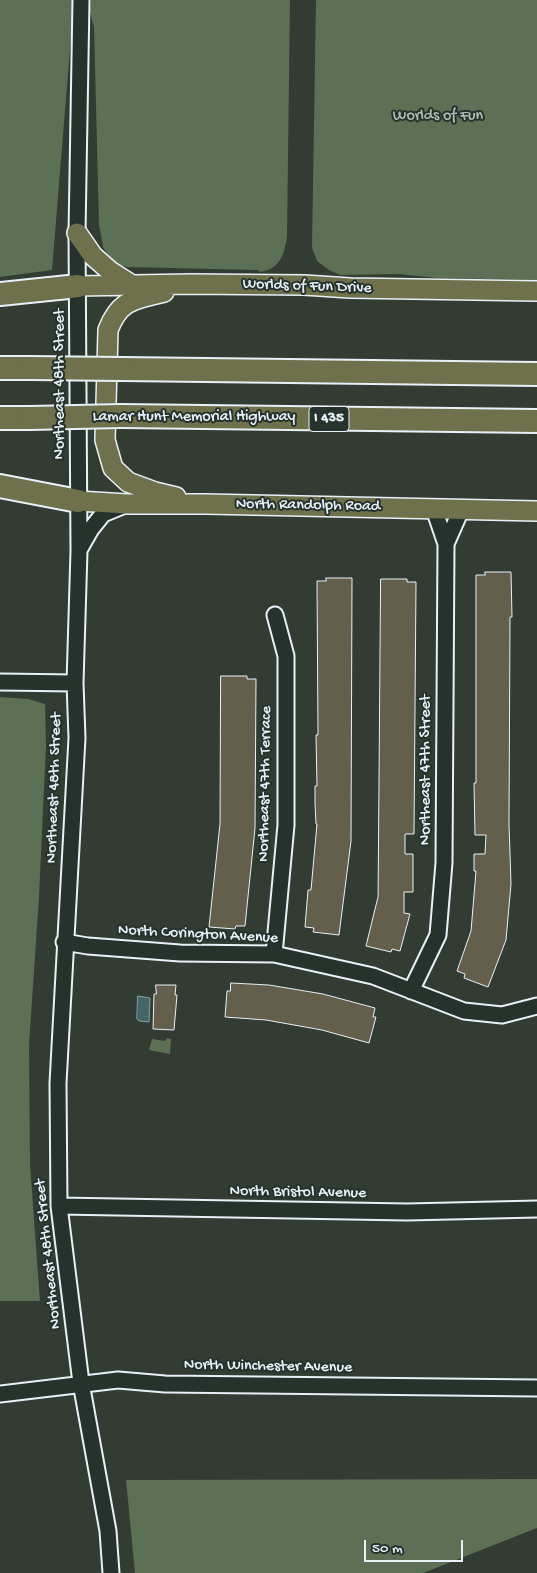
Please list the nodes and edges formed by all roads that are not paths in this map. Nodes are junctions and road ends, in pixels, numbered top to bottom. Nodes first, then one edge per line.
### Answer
1 (81, 0) edge
2 (77, 233) junction
3 (191, 284) junction
4 (132, 285) junction
5 (78, 286) junction
6 (537, 291) edge
7 (0, 294) edge
8 (0, 368) edge
9 (537, 374) edge
10 (0, 418) edge
11 (537, 421) edge
12 (0, 486) edge
13 (78, 501) junction
14 (127, 504) junction
15 (206, 504) junction
16 (434, 509) junction
17 (461, 510) junction
18 (537, 511) edge
19 (446, 544) junction
20 (79, 551) junction
21 (275, 615) dead end
22 (0, 682) edge
23 (75, 683) junction
24 (64, 942) junction
25 (274, 954) junction
26 (411, 991) junction
27 (537, 1006) edge
28 (58, 1206) junction
29 (537, 1209) edge
30 (81, 1383) junction
31 (537, 1388) edge
32 (0, 1394) edge
33 (111, 1573) edge

1 - 2 street, Northeast 48th Street
2 - 4 main road
2 - 5 street, Northeast 48th Street
3 - 4 main road, Worlds of Fun Drive
3 - 6 main road, Worlds of Fun Drive
3 - 15 main road
4 - 5 main road, Worlds of Fun Drive
5 - 7 highway
5 - 13 street, Northeast 48th Street
8 - 9 highway, bridge
10 - 11 highway, Lamar Hunt Memorial Highway / I 435, bridge
12 - 13 highway
13 - 14 main road, North Randolph Road
13 - 20 street, Northeast 48th Street
14 - 15 main road, North Randolph Road
14 - 20 street
15 - 16 main road, North Randolph Road
16 - 17 main road, North Randolph Road
16 - 19 street, Northeast 47th Street
17 - 18 main road, North Randolph Road
17 - 19 street, Northeast 47th Street
19 - 26 street, Northeast 47th Street
20 - 23 street, Northeast 48th Street
21 - 25 street, Northeast 47th Terrace
22 - 23 street
23 - 24 street, Northeast 48th Street
24 - 25 street, North Corington Avenue
24 - 28 street, Northeast 48th Street
25 - 26 street, North Corington Avenue
26 - 27 street, North Corington Avenue
28 - 29 street, North Bristol Avenue
28 - 30 street, Northeast 48th Street
30 - 31 street, North Winchester Avenue
30 - 32 street, North Winchester Avenue
30 - 33 street, Northeast 48th Street

